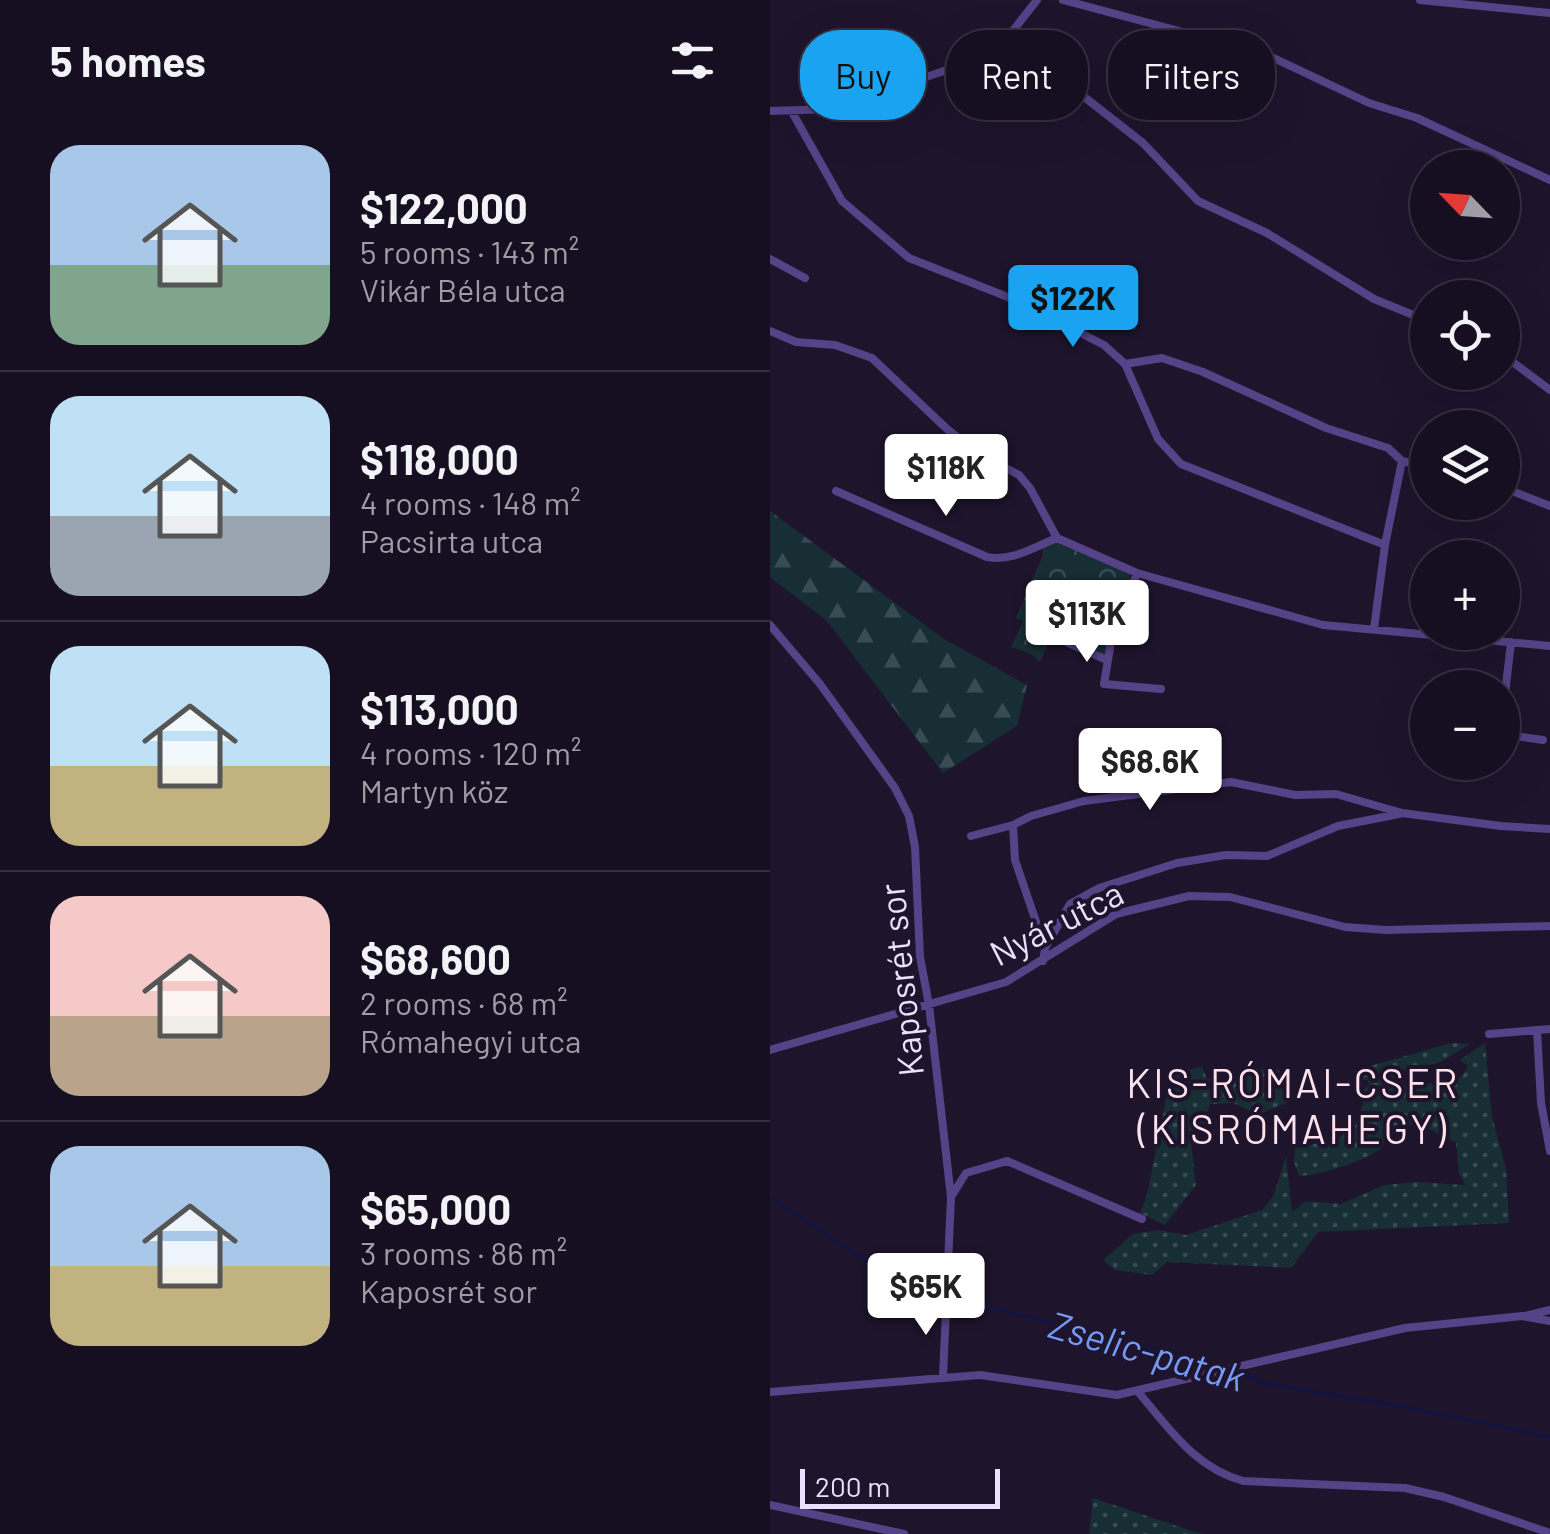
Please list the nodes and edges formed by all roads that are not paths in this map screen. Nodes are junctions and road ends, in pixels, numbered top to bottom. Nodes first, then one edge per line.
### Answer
1 (1037, 0) edge
2 (1062, 0) edge
3 (1420, 0) edge
4 (1550, 14) edge
5 (1013, 30) edge
6 (946, 70) edge
7 (1088, 100) edge
8 (770, 111) edge
9 (792, 112) junction
10 (1550, 180) edge
11 (770, 260) edge
12 (805, 278) dead end
13 (1410, 314) edge
14 (770, 331) edge
15 (1125, 364) junction
16 (1520, 368) edge
17 (1550, 390) edge
18 (1402, 461) junction
19 (1410, 463) edge
20 (836, 491) dead end
21 (1520, 494) edge
22 (1550, 506) edge
23 (1057, 538) junction
24 (1385, 545) junction
25 (1137, 573) junction
26 (770, 626) edge
27 (1374, 629) junction
28 (1410, 632) edge
29 (1057, 638) dead end
30 (1520, 643) edge
31 (1550, 646) edge
32 (1107, 660) junction
33 (1161, 689) dead end
34 (1520, 737) edge
35 (1542, 740) dead end
36 (1402, 814) junction
37 (1014, 825) junction
38 (1550, 829) edge
39 (971, 836) dead end
40 (1550, 926) edge
41 (1045, 948) junction
42 (1043, 961) junction
43 (929, 1005) junction
44 (1550, 1028) edge
45 (1537, 1030) junction
46 (1489, 1034) dead end
47 (770, 1050) edge
48 (1539, 1078) junction
49 (1550, 1078) edge
50 (1550, 1151) edge
51 (951, 1197) junction
52 (1142, 1219) dead end
53 (1550, 1310) edge
54 (1522, 1316) junction
55 (1550, 1322) edge
56 (943, 1376) junction
57 (770, 1392) edge
58 (1138, 1392) junction
59 (770, 1505) edge
60 (1550, 1532) edge
61 (904, 1534) edge

1 - 5 street
2 - 10 street
3 - 4 street
6 - 9 street
7 - 13 street
8 - 9 street
9 - 15 street
11 - 12 street
14 - 23 street
15 - 18 street
15 - 24 street
16 - 17 street
18 - 19 street
18 - 24 street
20 - 23 street
21 - 22 street
23 - 25 street
24 - 27 street
25 - 27 street
25 - 32 street
26 - 43 street, Kaposrét sor
27 - 28 street
29 - 32 street
30 - 31 street
32 - 33 street
34 - 35 street
36 - 37 street
36 - 38 street
36 - 41 street
37 - 39 street
37 - 41 street
40 - 42 street, Nyár utca
41 - 42 street
42 - 43 street, Nyár utca
43 - 47 street, Nyár utca
43 - 51 street, Kaposrét sor
44 - 45 street
45 - 46 street
45 - 48 street
48 - 49 street
48 - 50 street
51 - 52 street
51 - 56 street, Kaposrét sor
53 - 54 street
54 - 55 street
54 - 58 street
56 - 57 street
56 - 58 street
58 - 60 street
59 - 61 street

